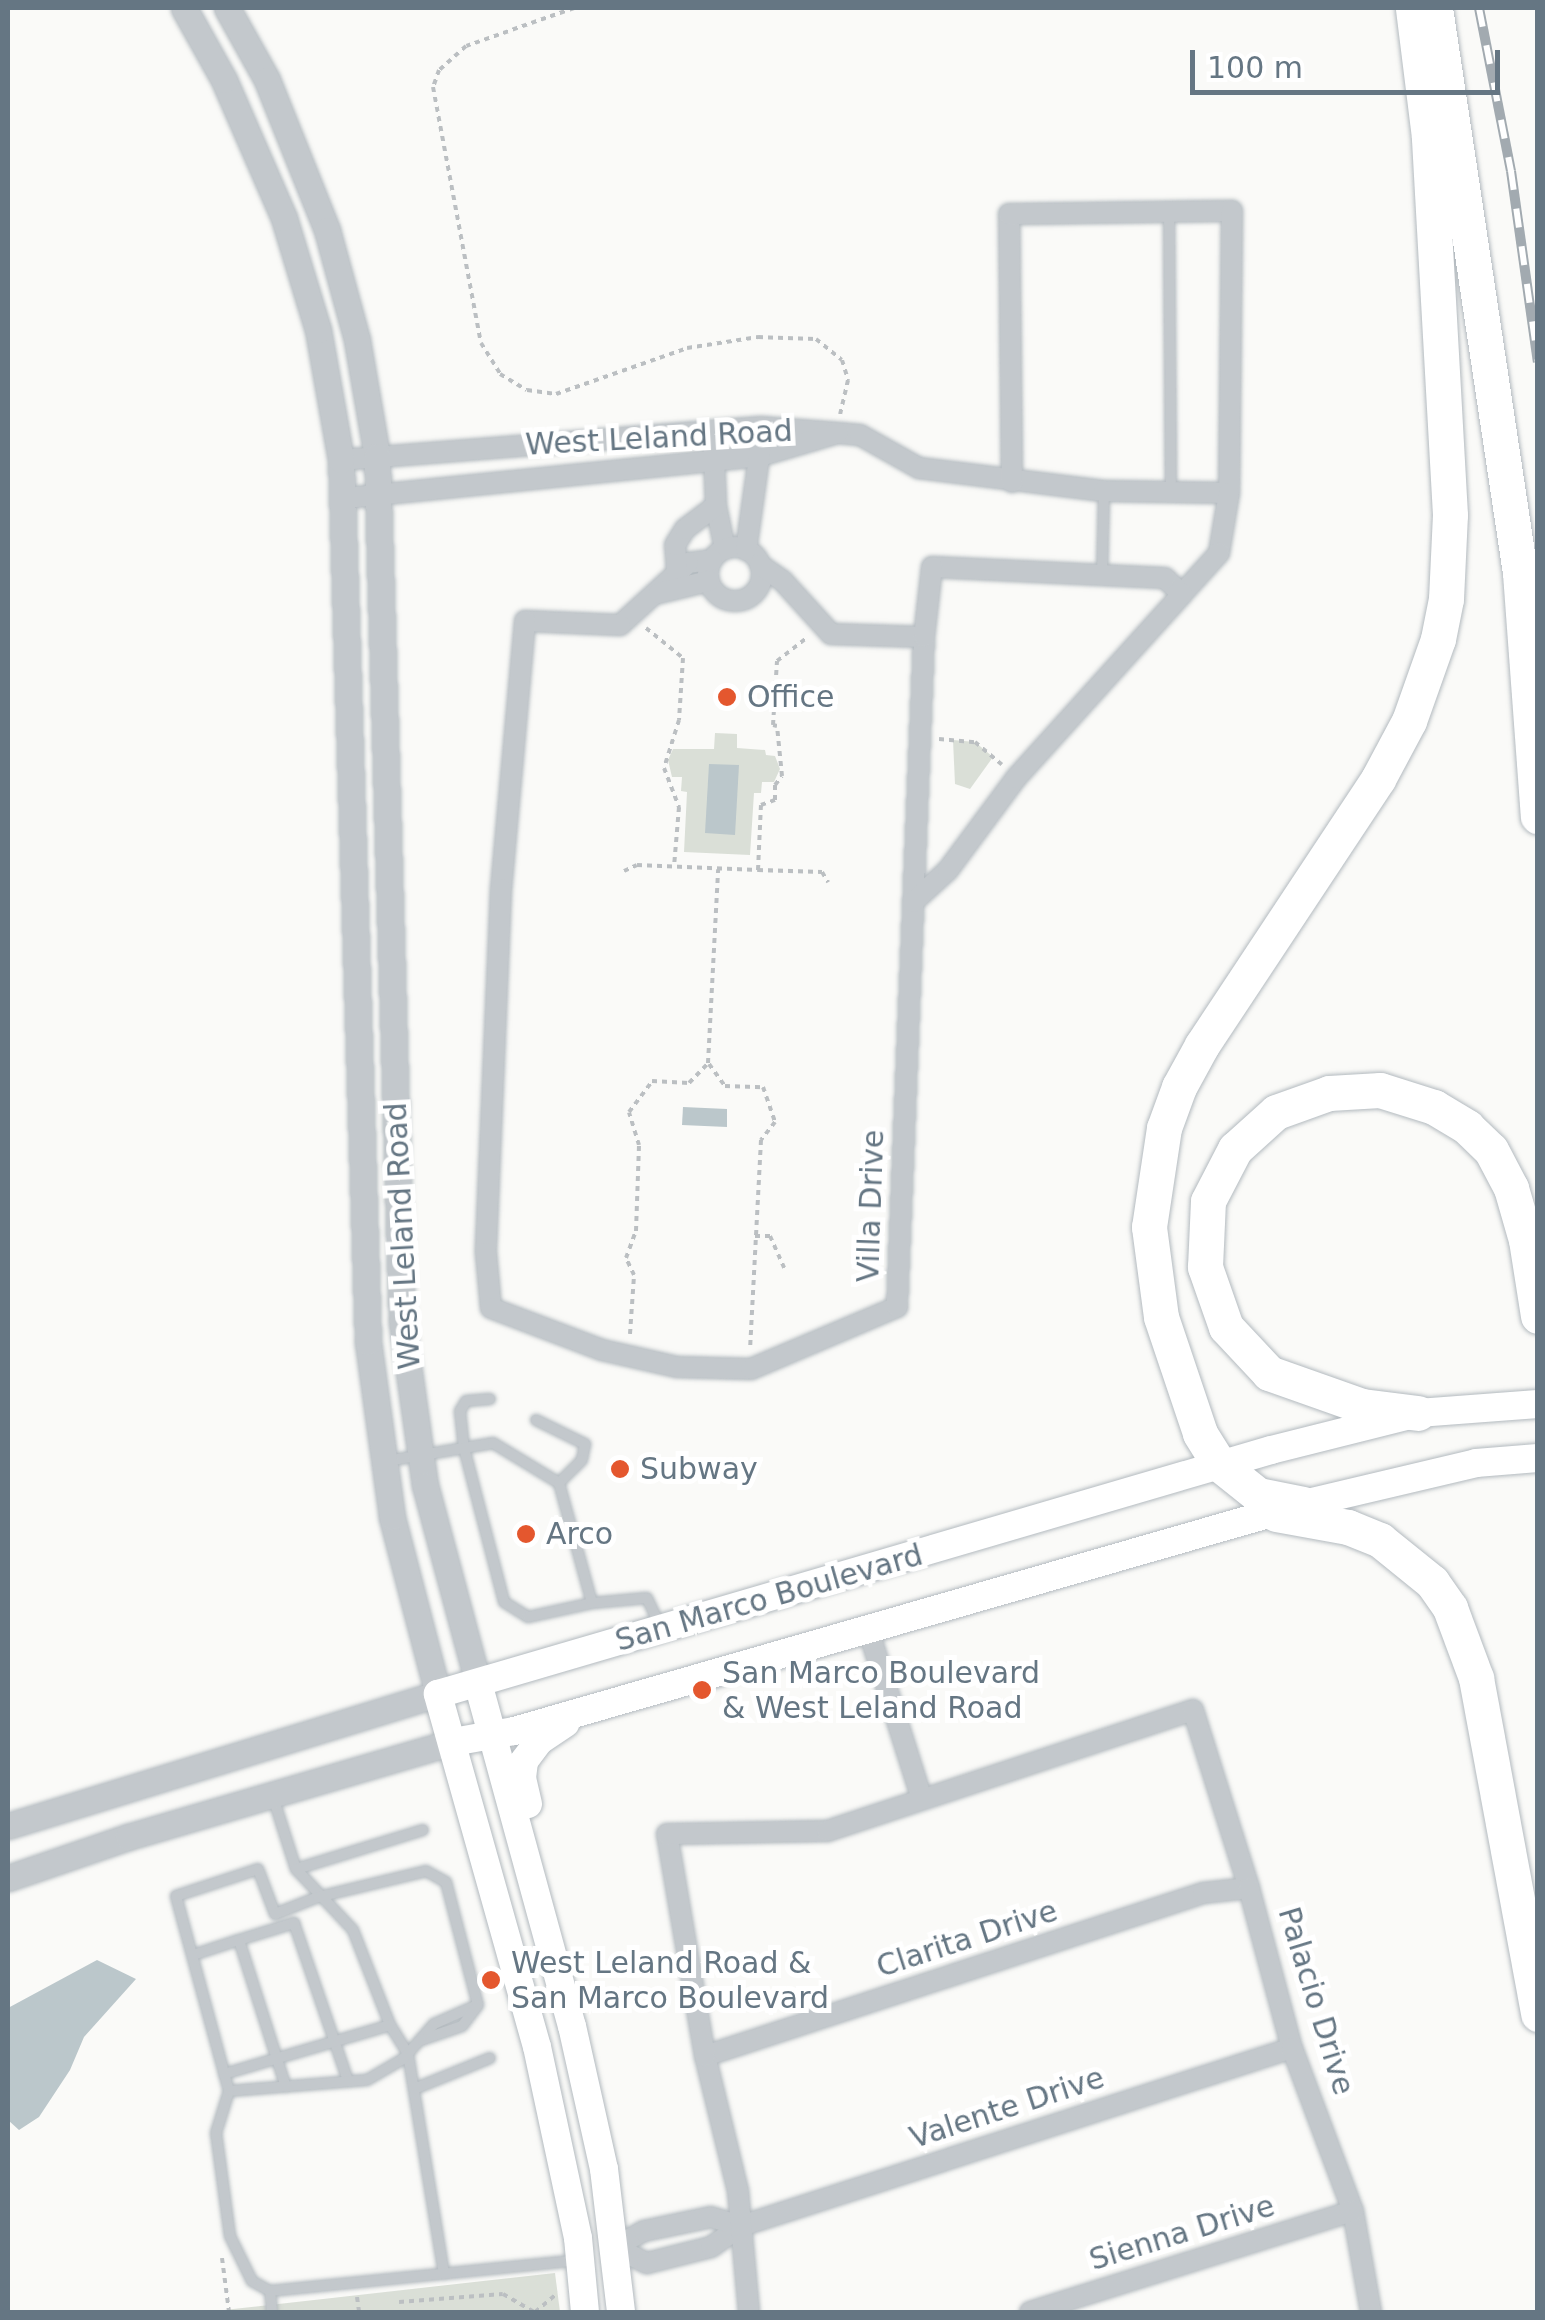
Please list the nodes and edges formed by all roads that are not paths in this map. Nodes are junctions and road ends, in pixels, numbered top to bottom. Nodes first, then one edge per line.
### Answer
1 (184, 8) edge
2 (227, 8) edge
3 (1413, 8) edge
4 (1435, 8) edge
5 (1170, 212) junction
6 (761, 427) junction
7 (712, 431) junction
8 (838, 433) junction
9 (376, 456) junction
10 (760, 456) junction
11 (341, 460) junction
12 (712, 461) junction
13 (1012, 482) junction
14 (1104, 491) junction
15 (1171, 491) junction
16 (1228, 492) junction
17 (380, 496) junction
18 (344, 498) junction
19 (716, 506) junction
20 (730, 561) junction
21 (677, 572) junction
22 (1102, 574) junction
23 (660, 593) junction
24 (1182, 594) junction
25 (924, 637) junction
26 (1538, 816) edge
27 (913, 902) junction
28 (1538, 1316) edge
29 (490, 1399) dead end
30 (1538, 1404) edge
31 (1418, 1412) junction
32 (536, 1420) dead end
33 (464, 1448) junction
34 (420, 1455) junction
35 (1538, 1458) edge
36 (382, 1462) junction
37 (1219, 1464) junction
38 (559, 1483) junction
39 (1289, 1509) junction
40 (592, 1603) junction
41 (661, 1629) junction
42 (868, 1629) junction
43 (478, 1683) junction
44 (438, 1694) junction
45 (591, 1708) junction
46 (493, 1735) junction
47 (453, 1742) junction
48 (272, 1794) junction
49 (922, 1799) junction
50 (8, 1826) edge
51 (423, 1830) dead end
52 (296, 1869) junction
53 (8, 1878) edge
54 (1249, 1888) junction
55 (318, 1897) junction
56 (275, 1914) junction
57 (280, 1927) junction
58 (239, 1940) junction
59 (192, 1955) junction
60 (1538, 2014) edge
61 (390, 2026) junction
62 (572, 2026) junction
63 (336, 2043) junction
64 (538, 2047) junction
65 (1292, 2048) junction
66 (408, 2054) junction
67 (705, 2056) junction
68 (490, 2058) dead end
69 (278, 2060) junction
70 (224, 2074) junction
71 (348, 2081) junction
72 (286, 2086) junction
73 (414, 2089) junction
74 (229, 2092) junction
75 (1353, 2211) junction
76 (742, 2226) junction
77 (615, 2247) junction
78 (581, 2260) junction
79 (444, 2274) junction
80 (270, 2292) junction
81 (272, 2312) edge
82 (585, 2312) edge
83 (607, 2312) edge
84 (621, 2312) edge
85 (749, 2312) edge
86 (1030, 2312) edge
87 (1371, 2312) edge

1 - 11 street, West Leland Road
2 - 9 street, West Leland Road
3 - 37 highway
4 - 26 highway
5 - 13 street
5 - 15 lane
5 - 16 street
6 - 7 street, West Leland Road
6 - 8 street, West Leland Road
6 - 10 street
7 - 9 street, West Leland Road
7 - 12 street
8 - 10 street, West Leland Road
8 - 13 street
9 - 11 street, West Leland Road
9 - 17 street, West Leland Road
10 - 12 street, West Leland Road
10 - 20 street
11 - 18 street, West Leland Road
12 - 17 street, West Leland Road
12 - 19 street
13 - 14 street
14 - 15 street
14 - 22 lane
15 - 16 street
16 - 24 street
17 - 18 street, West Leland Road
17 - 34 street, West Leland Road
18 - 36 street, West Leland Road
19 - 20 street
19 - 21 street
20 - 21 street
20 - 23 street, Villa Drive
20 - 25 street
21 - 23 street, Villa Drive
22 - 24 street
22 - 25 street, Villa Drive
23 - 27 street, Villa Drive
24 - 27 street
25 - 27 street, Villa Drive
28 - 31 highway
29 - 33 lane
30 - 31 main road, San Marco Boulevard
31 - 37 main road, San Marco Boulevard
32 - 38 lane
33 - 34 lane
33 - 38 lane
33 - 40 lane
34 - 36 lane
34 - 43 street, West Leland Road
35 - 39 main road, San Marco Boulevard
36 - 44 street, West Leland Road
37 - 39 highway
37 - 41 main road, San Marco Boulevard
38 - 40 lane
39 - 42 main road, San Marco Boulevard
39 - 60 highway
40 - 41 lane
41 - 43 main road, San Marco Boulevard
42 - 45 main road, San Marco Boulevard
42 - 49 street
43 - 44 main road, San Marco Boulevard
43 - 46 main road, West Leland Road
44 - 47 main road, West Leland Road
44 - 50 street, San Marco Boulevard
45 - 46 main road, San Marco Boulevard
45 - 62 main road
46 - 47 main road, San Marco Boulevard
46 - 62 main road, West Leland Road
47 - 48 street, San Marco Boulevard
47 - 64 main road, West Leland Road
48 - 52 lane
48 - 53 street, San Marco Boulevard
49 - 54 street, Palacio Drive
49 - 67 street
51 - 52 lane
52 - 55 lane
54 - 65 street, Palacio Drive
54 - 67 street, Clarita Drive
55 - 56 lane
55 - 61 lane
55 - 66 lane
56 - 57 lane
56 - 59 lane
57 - 58 lane
57 - 63 lane
58 - 59 lane
58 - 69 lane
59 - 70 lane
61 - 63 lane
61 - 66 lane
62 - 77 main road, West Leland Road
63 - 69 lane
63 - 71 lane
64 - 77 main road
64 - 78 main road, West Leland Road
65 - 75 street, Palacio Drive
65 - 76 street, Valente Drive
66 - 71 lane
66 - 73 lane
67 - 76 street
68 - 73 lane
69 - 70 lane
69 - 72 lane
70 - 74 lane
71 - 72 lane
72 - 74 lane
73 - 79 lane
74 - 80 lane
75 - 86 street, Sienna Drive
75 - 87 street, Palacio Drive
76 - 77 street, Valente Drive
76 - 77 street, Valente Drive
76 - 85 street
77 - 84 main road, West Leland Road
78 - 79 lane
78 - 82 main road, West Leland Road
78 - 83 main road
79 - 80 lane
80 - 81 lane

